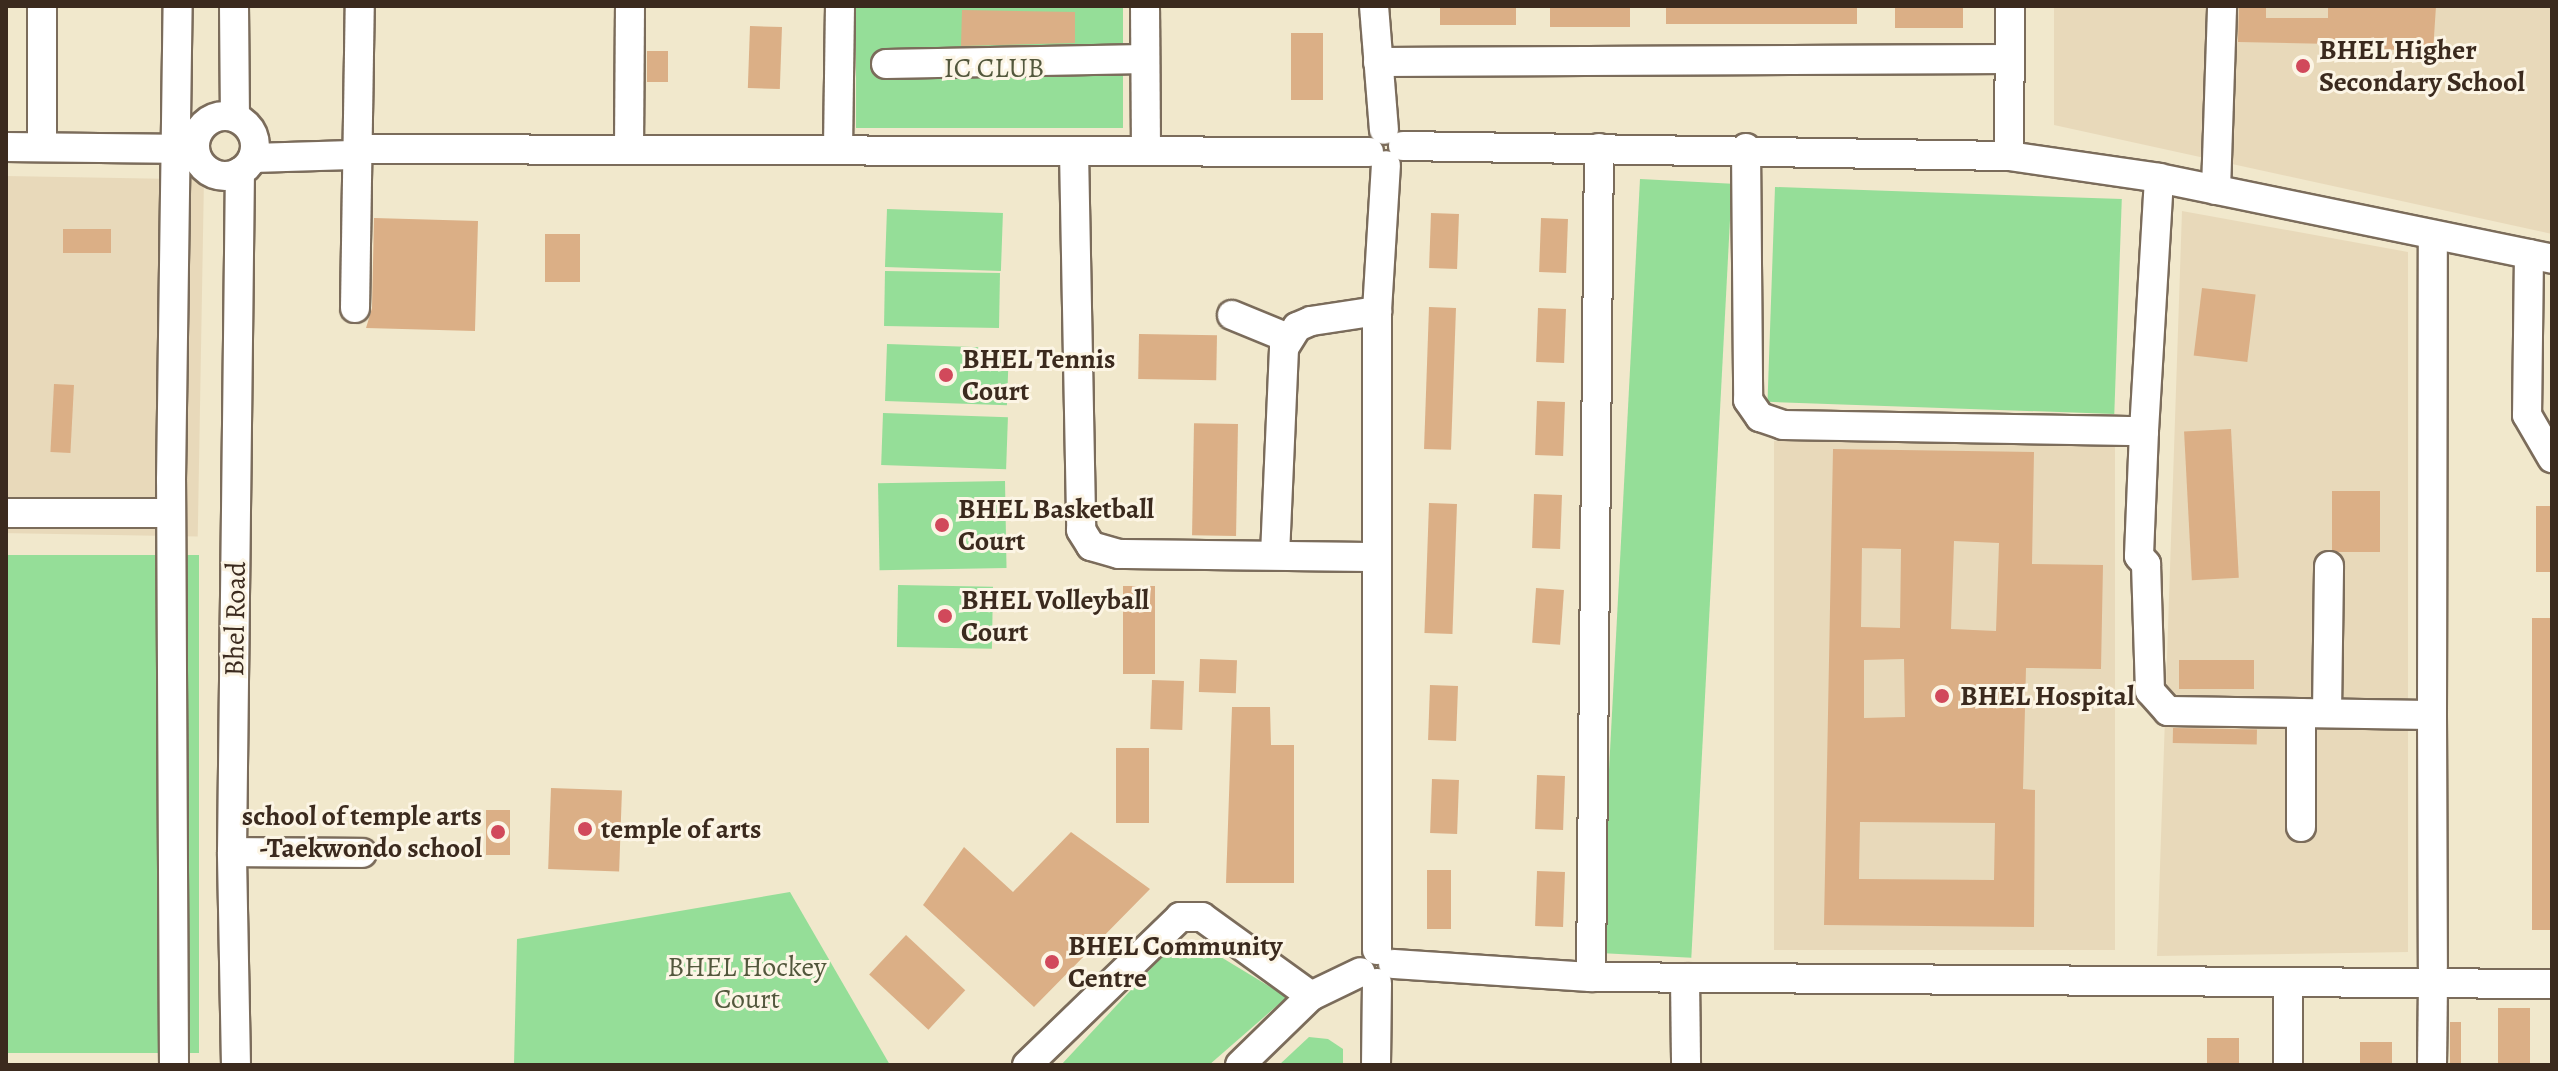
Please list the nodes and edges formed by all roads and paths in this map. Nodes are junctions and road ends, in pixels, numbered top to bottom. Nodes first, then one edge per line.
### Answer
1 (42, 6) edge
2 (178, 6) edge
3 (234, 6) edge
4 (360, 6) edge
5 (630, 6) edge
6 (840, 6) edge
7 (1145, 6) edge
8 (1374, 6) edge
9 (2010, 6) edge
10 (2222, 6) edge
11 (1145, 59) junction
12 (2009, 59) junction
13 (1378, 62) junction
14 (886, 64) dead end
15 (235, 117) junction
16 (6, 147) edge
17 (42, 147) junction
18 (186, 148) junction
19 (1386, 148) junction
20 (1599, 148) junction
21 (1746, 148) junction
22 (359, 149) junction
23 (629, 149) junction
24 (838, 149) junction
25 (1146, 150) junction
26 (1074, 151) junction
27 (249, 156) junction
28 (2009, 156) junction
29 (2159, 178) junction
30 (2216, 190) junction
31 (2433, 235) junction
32 (2540, 256) edge
33 (355, 308) dead end
34 (1377, 311) junction
35 (1232, 315) dead end
36 (1288, 338) junction
37 (2144, 431) junction
38 (2552, 458) edge
39 (6, 513) edge
40 (171, 513) junction
41 (1275, 555) junction
42 (1375, 557) junction
43 (2329, 566) dead end
44 (2314, 713) junction
45 (2432, 715) junction
46 (2301, 827) dead end
47 (232, 852) junction
48 (362, 853) dead end
49 (1377, 967) junction
50 (2433, 975) junction
51 (1591, 977) junction
52 (1685, 978) junction
53 (2288, 982) junction
54 (2552, 984) edge
55 (1311, 996) junction
56 (174, 1065) edge
57 (236, 1065) edge
58 (1027, 1065) edge
59 (1240, 1065) edge
60 (1376, 1065) edge
61 (1686, 1065) edge
62 (2288, 1065) edge
63 (2432, 1065) edge

1 - 17 street
2 - 18 street
3 - 15 street
4 - 22 street
5 - 23 street
6 - 24 street
7 - 11 street
8 - 13 street
9 - 12 street
10 - 30 street
11 - 14 street
11 - 25 street
12 - 13 street
12 - 28 street
13 - 19 street
15 - 18 street
15 - 27 street
16 - 17 street
17 - 18 street
18 - 27 street
18 - 40 street
19 - 20 street
19 - 25 street
19 - 34 street
20 - 21 street
20 - 51 street
21 - 28 street
21 - 37 street
22 - 23 street
22 - 27 street
22 - 33 street
23 - 24 street
24 - 26 street
25 - 26 street
26 - 41 street
27 - 47 street, Bhel Road
28 - 29 street
29 - 30 street
29 - 37 street
30 - 31 street
31 - 32 street
31 - 45 street
32 - 38 street
34 - 36 street
34 - 42 street
35 - 36 street
36 - 41 street
37 - 44 street
39 - 40 street
40 - 56 street
41 - 42 street
42 - 49 street
43 - 44 street
44 - 45 street
44 - 46 street
45 - 50 street
47 - 48 street
47 - 57 street, Bhel Road
49 - 51 street
49 - 55 street
49 - 60 street
50 - 53 street
50 - 54 street
50 - 63 street
51 - 52 street
52 - 53 street
52 - 61 street
53 - 62 street
55 - 58 street
55 - 59 street

